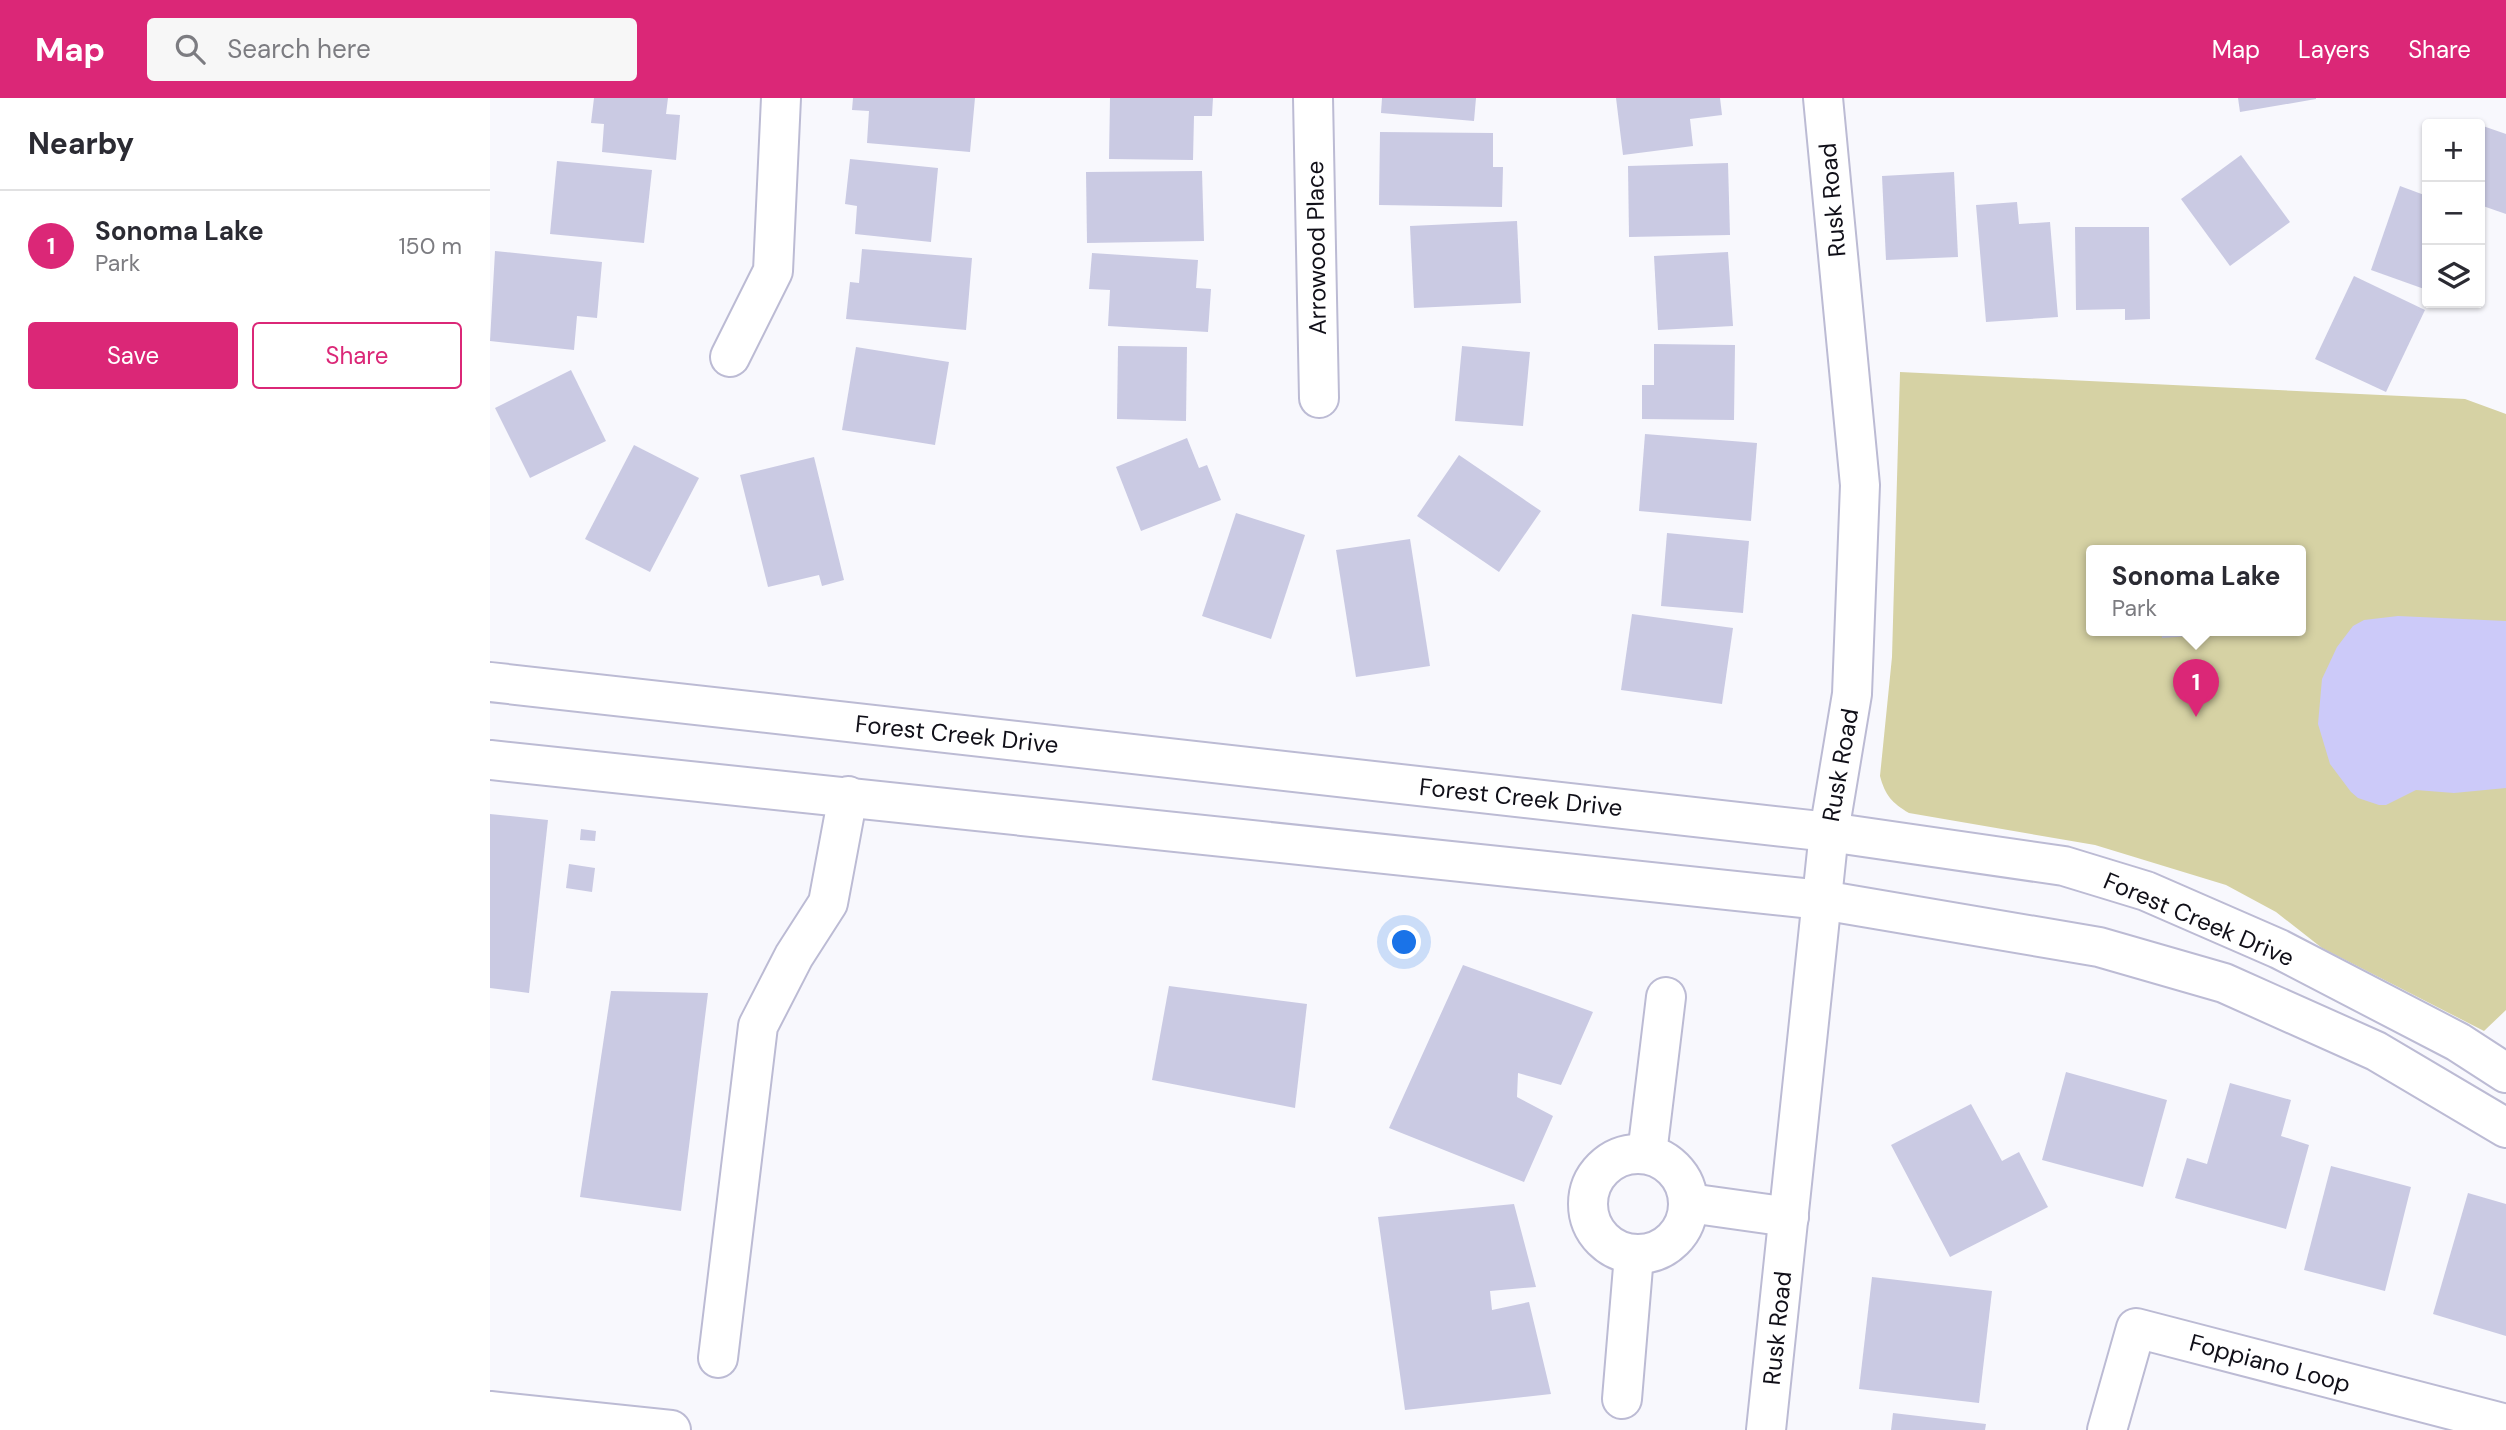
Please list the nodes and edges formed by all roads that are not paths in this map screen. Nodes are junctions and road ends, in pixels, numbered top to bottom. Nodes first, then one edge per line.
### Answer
1 (781, 98) edge
2 (1313, 98) edge
3 (1823, 98) edge
4 (730, 357) dead end
5 (1319, 398) dead end
6 (490, 682) edge
7 (490, 760) edge
8 (848, 796) junction
9 (1829, 832) junction
10 (1822, 900) junction
11 (1666, 996) dead end
12 (2506, 1073) edge
13 (2506, 1128) edge
14 (1647, 1154) junction
15 (1689, 1202) junction
16 (1788, 1217) junction
17 (1634, 1255) junction
18 (718, 1358) dead end
19 (1622, 1399) dead end
20 (490, 1411) edge
21 (2506, 1424) edge
22 (671, 1430) edge
23 (1766, 1430) edge
24 (2107, 1430) edge

1 - 4 street
2 - 5 street, Arrowood Place
3 - 9 street, Rusk Road
6 - 9 street, Forest Creek Drive
7 - 8 street, Forest Creek Drive
8 - 10 street, Forest Creek Drive
8 - 18 street
9 - 10 street, Rusk Road
9 - 12 street, Forest Creek Drive
10 - 13 street, Forest Creek Drive
10 - 16 street, Rusk Road
11 - 14 street
14 - 15 street
14 - 17 street
15 - 16 street
15 - 17 street
16 - 23 street, Rusk Road
17 - 19 street
20 - 22 street
21 - 24 street, Foppiano Loop

